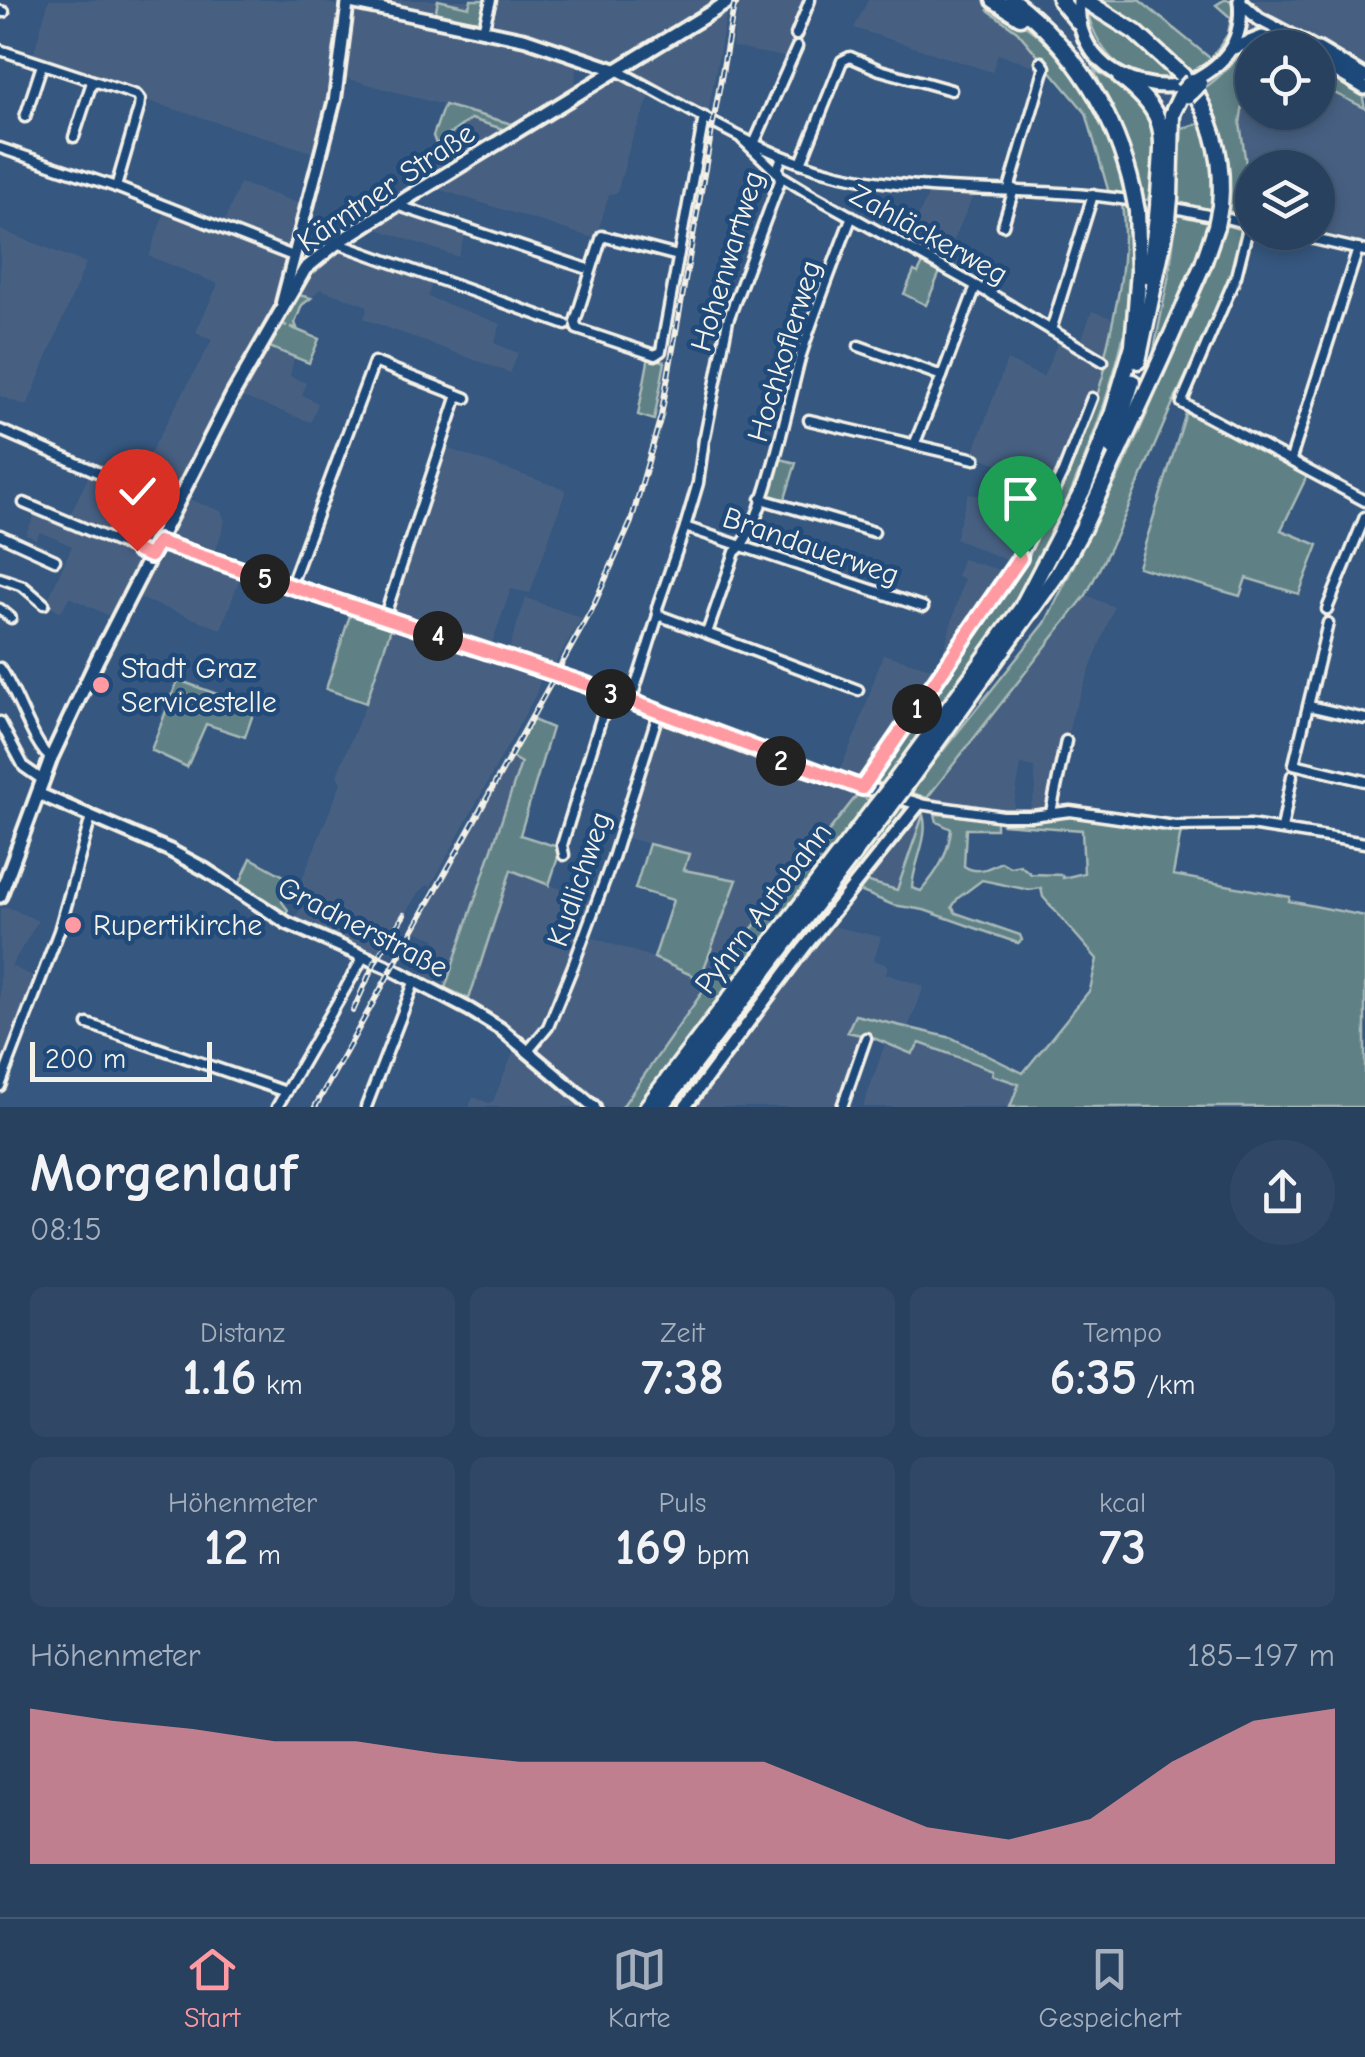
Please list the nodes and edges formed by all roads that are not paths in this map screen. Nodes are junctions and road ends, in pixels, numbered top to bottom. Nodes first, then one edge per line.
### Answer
1 (491, 0) edge
2 (731, 0) edge
3 (810, 0) edge
4 (994, 0) edge
5 (1012, 0) edge
6 (1060, 0) edge
7 (344, 1) edge
8 (1240, 1) edge
9 (1081, 2) edge
10 (1079, 23) junction
11 (483, 30) junction
12 (1241, 30) edge
13 (1281, 30) edge
14 (796, 35) dead end
15 (798, 47) dead end
16 (0, 50) edge
17 (1235, 50) edge
18 (1068, 54) junction
19 (1335, 59) edge
20 (1041, 62) dead end
21 (42, 65) junction
22 (616, 70) junction
23 (1335, 70) edge
24 (1120, 77) junction
25 (1365, 77) edge
26 (92, 82) junction
27 (1190, 86) junction
28 (1365, 88) edge
29 (952, 90) dead end
30 (25, 117) dead end
31 (704, 117) junction
32 (74, 137) dead end
33 (741, 138) junction
34 (754, 144) junction
35 (0, 148) edge
36 (782, 157) junction
37 (801, 164) junction
38 (781, 176) junction
39 (116, 187) junction
40 (1011, 189) junction
41 (1093, 194) junction
42 (396, 205) junction
43 (1152, 205) junction
44 (852, 216) junction
45 (1218, 216) junction
46 (1235, 221) edge
47 (1004, 225) dead end
48 (337, 243) junction
49 (1335, 244) edge
50 (1244, 250) edge
51 (1361, 250) edge
52 (293, 256) junction
53 (678, 256) junction
54 (313, 260) junction
55 (585, 268) dead end
56 (976, 286) junction
57 (282, 304) junction
58 (566, 325) dead end
59 (1051, 330) junction
60 (859, 346) dead end
61 (1102, 361) dead end
62 (942, 376) junction
63 (1092, 398) dead end
64 (809, 420) dead end
65 (0, 430) edge
66 (704, 438) joint
67 (914, 444) junction
68 (1291, 459) junction
69 (976, 460) dead end
70 (761, 500) junction
71 (1365, 500) edge
72 (24, 502) dead end
73 (176, 506) junction
74 (1365, 517) edge
75 (686, 527) junction
76 (874, 532) dead end
77 (0, 535) edge
78 (158, 542) junction
79 (743, 546) junction
80 (150, 556) junction
81 (54, 560) dead end
82 (0, 578) edge
83 (290, 587) junction
84 (44, 604) dead end
85 (1036, 606) junction
86 (923, 607) dead end
87 (1327, 609) dead end
88 (0, 610) edge
89 (658, 615) junction
90 (11, 618) dead end
91 (384, 618) junction
92 (1328, 623) dead end
93 (707, 633) junction
94 (0, 668) edge
95 (858, 690) dead end
96 (609, 693) junction
97 (631, 701) junction
98 (1309, 706) junction
99 (658, 714) junction
100 (1365, 719) edge
101 (0, 722) edge
102 (1066, 741) dead end
103 (51, 758) junction
104 (1292, 776) dead end
105 (44, 780) junction
106 (1365, 781) edge
107 (899, 785) junction
108 (862, 788) junction
109 (39, 794) junction
110 (919, 804) junction
111 (882, 808) junction
112 (1051, 812) junction
113 (91, 817) junction
114 (1282, 829) junction
115 (1365, 843) edge
116 (564, 855) dead end
117 (0, 896) edge
118 (364, 956) junction
119 (414, 980) junction
120 (88, 1024) dead end
121 (866, 1038) dead end
122 (528, 1051) junction
123 (0, 1086) edge
124 (286, 1092) junction
125 (277, 1107) edge
126 (366, 1107) edge
127 (594, 1107) edge
128 (647, 1107) edge
129 (662, 1107) edge
130 (685, 1107) edge
131 (842, 1107) edge

1 - 11 street
2 - 22 main road, Kärntner Straße
3 - 14 street
4 - 18 highway
5 - 18 highway, Pyhrn Autobahn
6 - 10 highway
7 - 11 street
7 - 52 street
8 - 12 main road
8 - 13 main road
9 - 10 main road
9 - 27 highway, Pyhrn Autobahn
10 - 24 main road
11 - 22 street
15 - 34 street
16 - 21 street
17 - 27 main road
18 - 43 highway, Pyhrn Autobahn
19 - 25 main road
20 - 40 street
21 - 26 street
21 - 30 street
22 - 31 street
22 - 42 main road, Kärntner Straße
23 - 28 main road
24 - 27 main road
24 - 43 highway
26 - 32 street
26 - 39 street
27 - 43 highway
27 - 45 highway, Pyhrn Autobahn
29 - 37 street
31 - 33 street
31 - 53 street
33 - 34 street
33 - 38 street, Zahläckerweg
34 - 36 street
35 - 39 street
36 - 37 street
36 - 38 street, Hohenwartweg
37 - 40 street
38 - 44 street, Zahläckerweg
38 - 66 street, Hohenwartweg
39 - 52 street
40 - 41 street
40 - 47 street
41 - 43 street
41 - 59 street
42 - 48 main road, Kärntner Straße
42 - 55 street
43 - 45 street
43 - 85 highway
43 - 107 highway, Pyhrn Autobahn
44 - 56 street, Zahläckerweg
44 - 70 street, Hochkoflerweg
45 - 46 street
45 - 85 highway, Pyhrn Autobahn
48 - 54 main road, Kärntner Straße
48 - 58 street
49 - 51 street
50 - 68 street
51 - 68 street
52 - 54 street
52 - 57 street
53 - 53 street
54 - 57 main road, Kärntner Straße
56 - 59 street, Zahläckerweg
56 - 62 street
57 - 73 main road, Kärntner Straße
59 - 61 street, Zahläckerweg
60 - 62 street
62 - 67 street
63 - 108 street
64 - 67 street
65 - 73 street
66 - 75 street, Brandauerweg
67 - 69 street
68 - 71 street
70 - 76 street
70 - 79 street, Hochkoflerweg
72 - 80 street
73 - 78 main road, Kärntner Straße
74 - 87 street
75 - 79 street, Brandauerweg
75 - 89 street, Brandauerweg
77 - 81 street
78 - 80 main road, Kärntner Straße
78 - 83 street
79 - 86 street, Brandauerweg
79 - 93 street, Hochkoflerweg
80 - 103 main road, Kärntner Straße
82 - 84 street
83 - 91 street
83 - 91 street
85 - 107 highway, Pyhrn Autobahn
88 - 90 street
89 - 93 street
89 - 97 street, Brandauerweg
91 - 96 street
92 - 98 street
93 - 95 street
94 - 103 street
96 - 97 street
96 - 116 street
97 - 99 street
98 - 100 street
98 - 106 street
99 - 108 street
99 - 122 street, Kudlichweg
101 - 105 street
102 - 112 street
103 - 105 main road, Kärntner Straße
104 - 114 street
105 - 109 main road, Kärntner Straße
107 - 111 highway, Pyhrn Autobahn, bridge
108 - 110 street
109 - 113 street, Gradnerstraße
109 - 117 main road, Kärntner Straße
110 - 112 street
110 - 130 street
111 - 128 highway, Pyhrn Autobahn
111 - 129 highway, Pyhrn Autobahn
112 - 114 street
113 - 118 street, Gradnerstraße
113 - 123 street
114 - 115 street
118 - 119 street, Gradnerstraße
118 - 124 street
119 - 122 street, Gradnerstraße
119 - 126 street
120 - 124 street
121 - 131 street
122 - 127 street, Gradnerstraße
124 - 125 street

